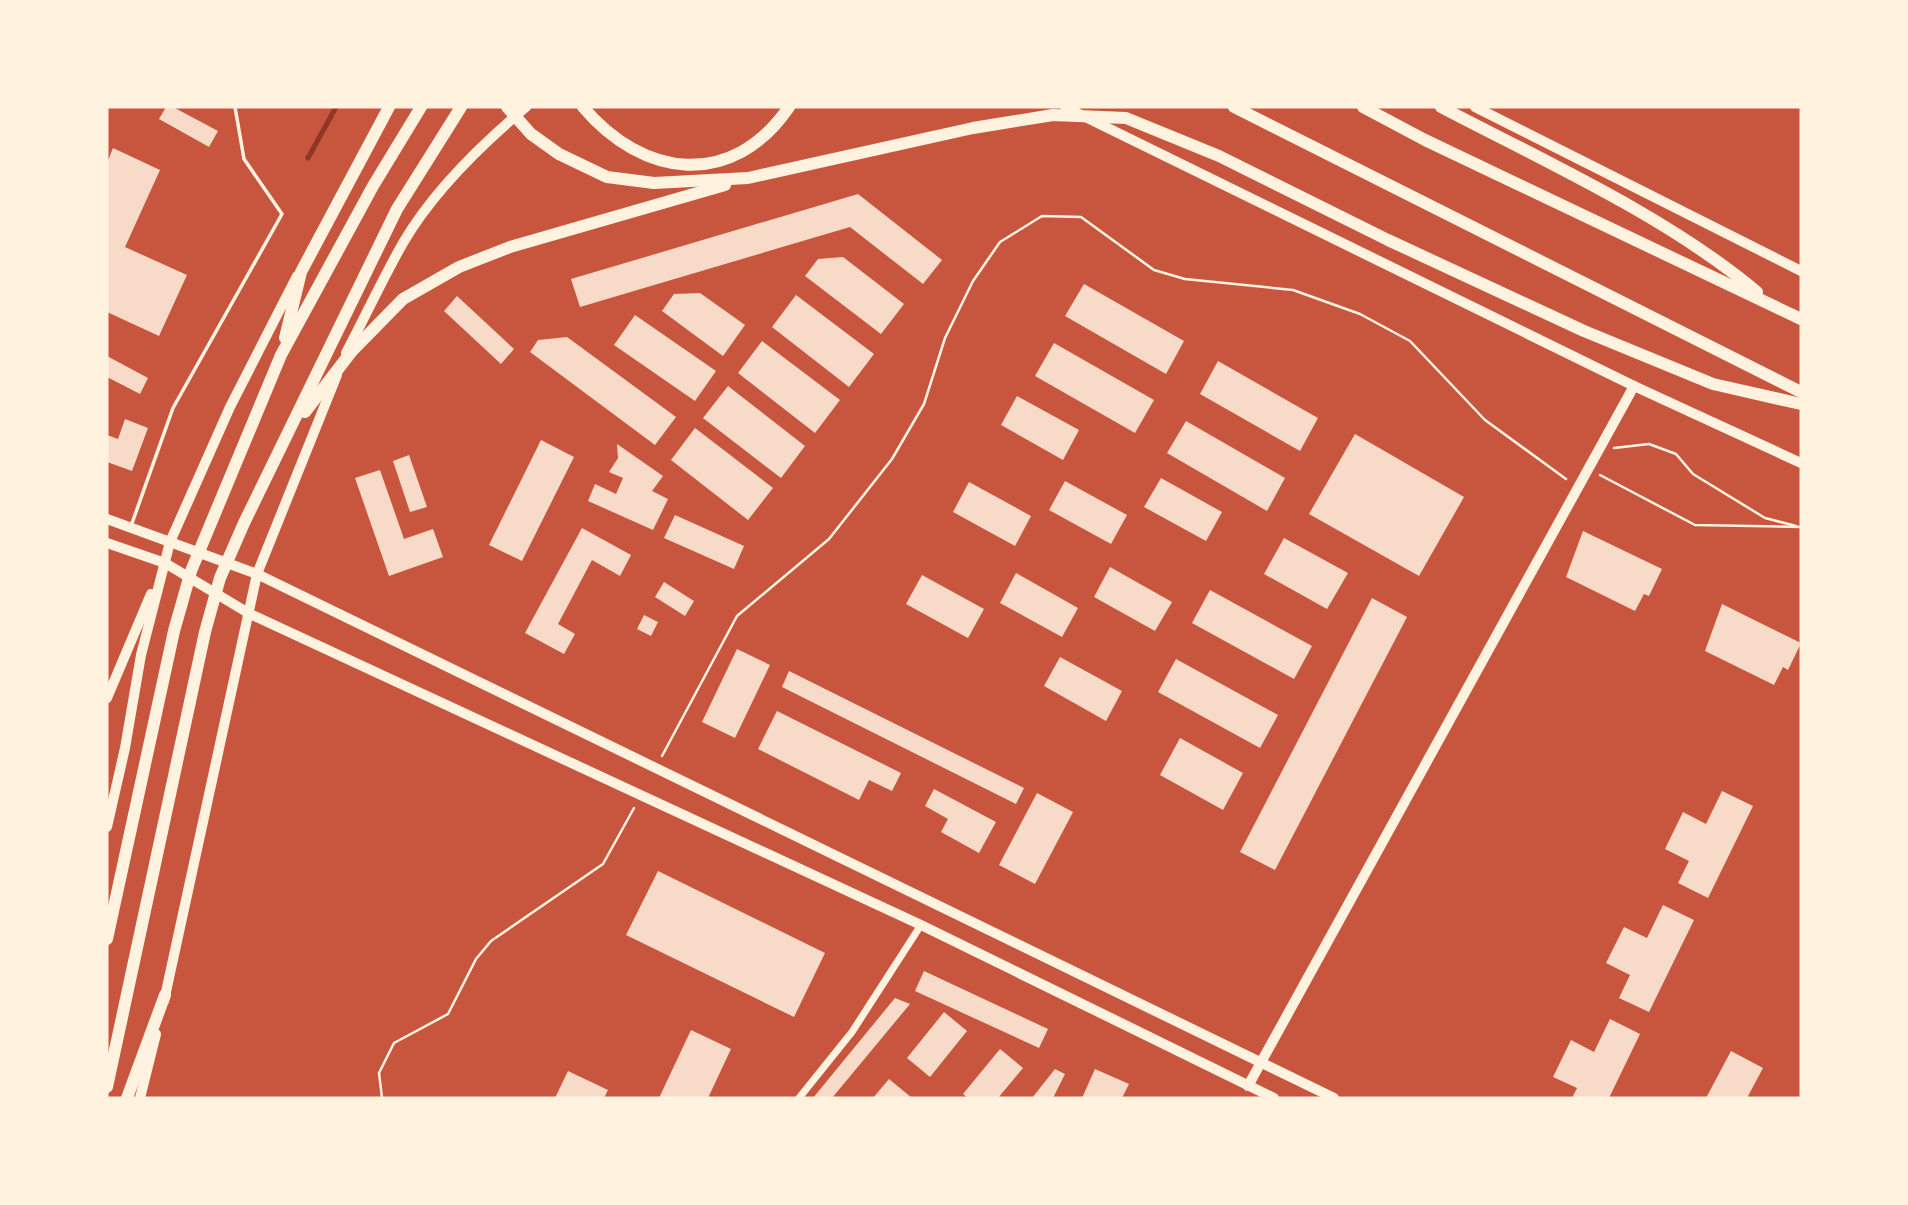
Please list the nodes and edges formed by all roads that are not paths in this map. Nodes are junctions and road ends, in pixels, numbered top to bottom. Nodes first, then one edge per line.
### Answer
1 (235, 107) edge
2 (421, 107) edge
3 (461, 107) edge
4 (507, 107) edge
5 (526, 107) edge
6 (583, 107) edge
7 (789, 107) edge
8 (1065, 107) edge
9 (1234, 107) edge
10 (1363, 107) edge
11 (1441, 107) edge
12 (1475, 107) edge
13 (389, 108) edge
14 (748, 178) junction
15 (1801, 271) edge
16 (1770, 303) junction
17 (1801, 319) edge
18 (281, 355) junction
19 (1634, 386) junction
20 (1801, 392) edge
21 (1801, 404) edge
22 (290, 431) junction
23 (1801, 463) edge
24 (107, 519) edge
25 (131, 527) junction
26 (170, 542) junction
27 (107, 543) edge
28 (165, 563) junction
29 (257, 574) junction
30 (250, 614) junction
31 (107, 698) edge
32 (107, 827) edge
33 (921, 925) junction
34 (107, 939) edge
35 (165, 995) junction
36 (1261, 1063) junction
37 (1248, 1086) junction
38 (107, 1087) edge
39 (127, 1098) edge
40 (140, 1098) edge
41 (799, 1098) edge
42 (1274, 1098) edge
43 (1334, 1098) edge

1 - 25 lane
2 - 18 highway
3 - 22 highway
4 - 14 highway
5 - 29 main road
6 - 7 highway
8 - 19 main road
9 - 20 highway
10 - 16 highway
11 - 16 highway
12 - 15 main road
13 - 18 highway
13 - 26 main road
14 - 21 highway
14 - 22 highway
16 - 17 highway
18 - 34 highway
19 - 23 main road
19 - 36 street
22 - 38 highway
24 - 25 street
25 - 26 street
26 - 28 main road
26 - 29 main road
27 - 28 street
28 - 30 street
28 - 31 main road
28 - 32 main road
29 - 30 main road
29 - 36 street
30 - 33 street
30 - 35 main road
33 - 37 street
33 - 41 street
35 - 39 highway
35 - 40 main road
36 - 37 street
36 - 43 street
37 - 42 street

